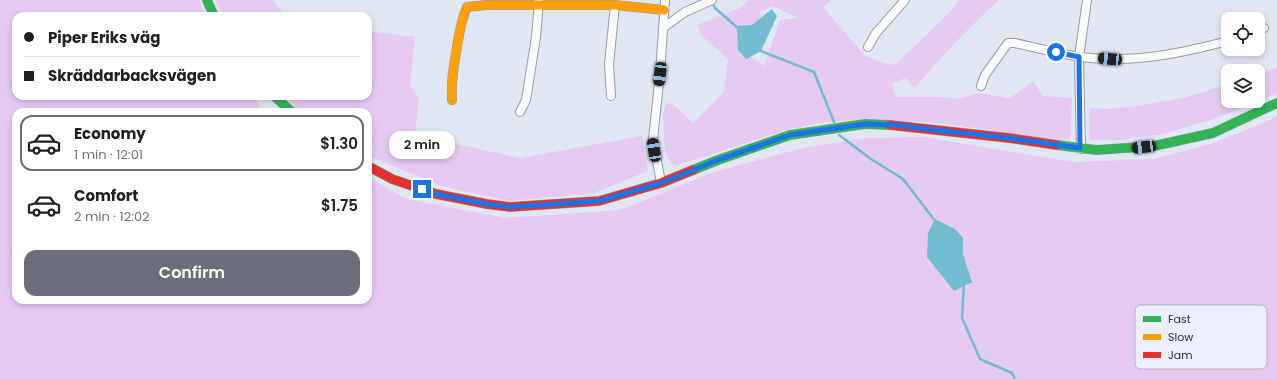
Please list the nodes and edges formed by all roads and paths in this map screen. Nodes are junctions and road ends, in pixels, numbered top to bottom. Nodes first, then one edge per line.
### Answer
1 (206, 0) edge
2 (905, 0) edge
3 (1087, 0) edge
4 (710, 1) edge
5 (539, 2) edge
6 (591, 2) edge
7 (486, 3) edge
8 (618, 3) edge
9 (664, 5) edge
10 (212, 12) edge
11 (663, 28) junction
12 (1221, 43) edge
13 (868, 47) dead end
14 (1079, 57) junction
15 (981, 86) dead end
16 (611, 96) dead end
17 (278, 100) edge
18 (452, 100) dead end
19 (1277, 103) edge
20 (288, 108) edge
21 (520, 112) dead end
22 (1080, 148) junction
23 (372, 168) edge
24 (661, 183) junction

1 - 10 street
2 - 13 street
3 - 14 street
4 - 11 street
5 - 6 street
5 - 7 street
5 - 21 street
6 - 8 street
7 - 18 street
8 - 9 street
8 - 16 street
9 - 11 street
11 - 24 street
12 - 14 street
14 - 15 street
14 - 22 street
17 - 20 street
19 - 22 street
22 - 24 street
23 - 24 street

